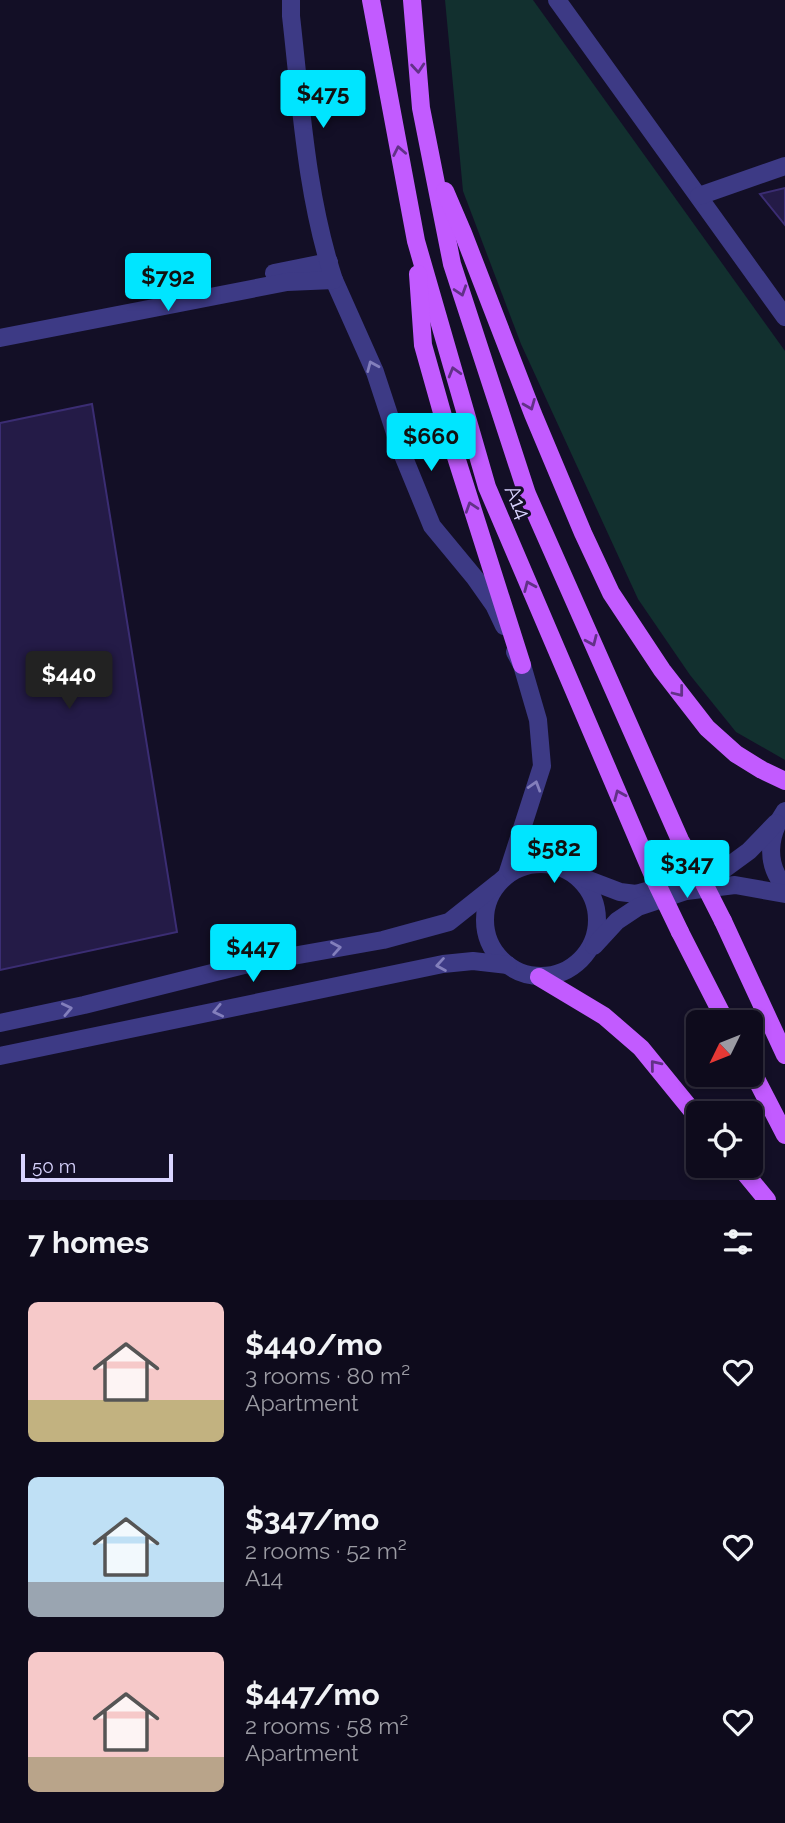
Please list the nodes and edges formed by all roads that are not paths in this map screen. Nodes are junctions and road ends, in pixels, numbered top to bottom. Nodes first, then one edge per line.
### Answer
1 (291, 0) edge
2 (371, 0) edge
3 (412, 0) edge
4 (557, 0) edge
5 (431, 159) junction
6 (785, 166) edge
7 (699, 196) junction
8 (416, 241) junction
9 (329, 262) junction
10 (334, 280) junction
11 (785, 317) edge
12 (0, 327) edge
13 (0, 338) edge
14 (522, 665) junction
15 (785, 781) edge
16 (780, 817) edge
17 (575, 875) junction
18 (503, 879) junction
19 (785, 887) edge
20 (785, 894) edge
21 (588, 953) junction
22 (508, 965) junction
23 (539, 977) junction
24 (720, 1010) edge
25 (0, 1023) edge
26 (785, 1055) edge
27 (0, 1056) edge
28 (760, 1087) edge
29 (686, 1103) edge
30 (785, 1135) edge
31 (749, 1178) edge
32 (767, 1200) edge

1 - 9 street
8 -> 2 main road, A14
3 -> 5 main road, A14
4 - 7 street
5 -> 15 main road
5 -> 26 main road, A14, bridge
6 - 7 street
7 - 11 street
14 -> 8 main road
24 -> 8 main road, A14, bridge
9 - 10 street
9 - 12 street
10 - 13 street
14 -> 10 street
18 -> 14 street
16 - 17 street
16 - 19 street
17 - 18 street
17 - 21 street
18 - 22 street
25 -> 18 street
20 - 21 street
21 - 23 street
22 - 23 street
22 -> 27 street
29 -> 23 main road
28 - 30 main road
31 - 32 main road

